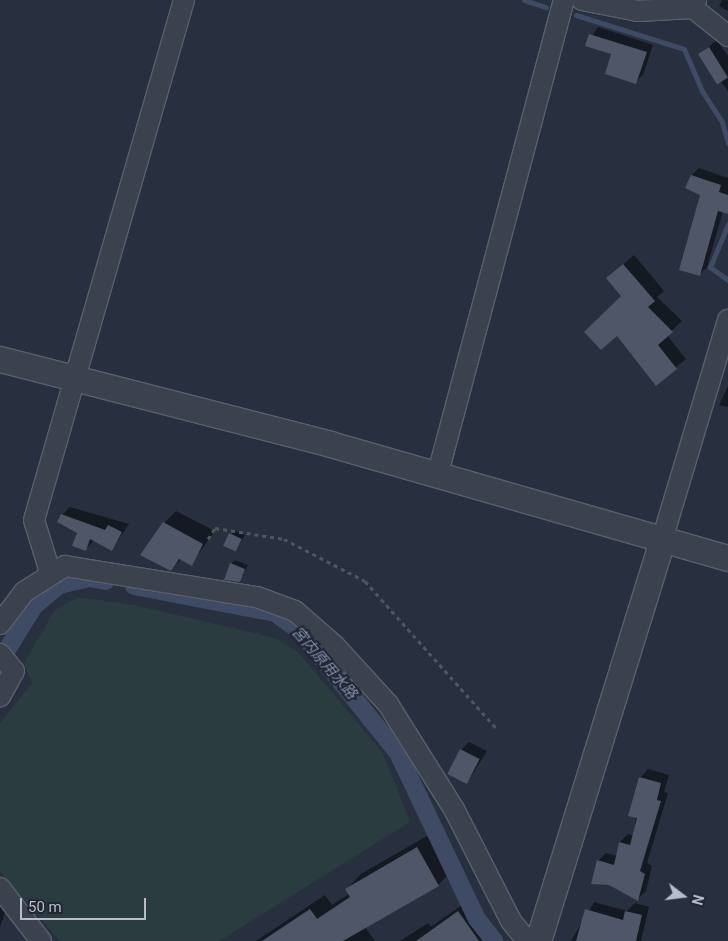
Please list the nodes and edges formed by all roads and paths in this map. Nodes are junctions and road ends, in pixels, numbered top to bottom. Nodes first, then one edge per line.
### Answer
1 (184, 0) edge
2 (564, 0) edge
3 (582, 0) edge
4 (690, 2) edge
5 (728, 36) edge
6 (728, 320) edge
7 (0, 359) edge
8 (75, 381) junction
9 (438, 474) junction
10 (208, 539) dead end
11 (662, 540) junction
12 (728, 558) edge
13 (50, 572) junction
14 (0, 624) edge
15 (0, 654) edge
16 (0, 696) edge
17 (496, 728) dead end
18 (0, 888) edge
19 (41, 941) edge
20 (527, 941) edge
21 (538, 941) edge

1 - 8 street
2 - 9 street
3 - 4 street
4 - 5 street
6 - 11 street
7 - 8 street
8 - 9 street
8 - 13 street
9 - 11 street
10 - 17 path
11 - 12 street
11 - 21 street
13 - 14 street
13 - 20 street
15 - 16 street
18 - 19 street

